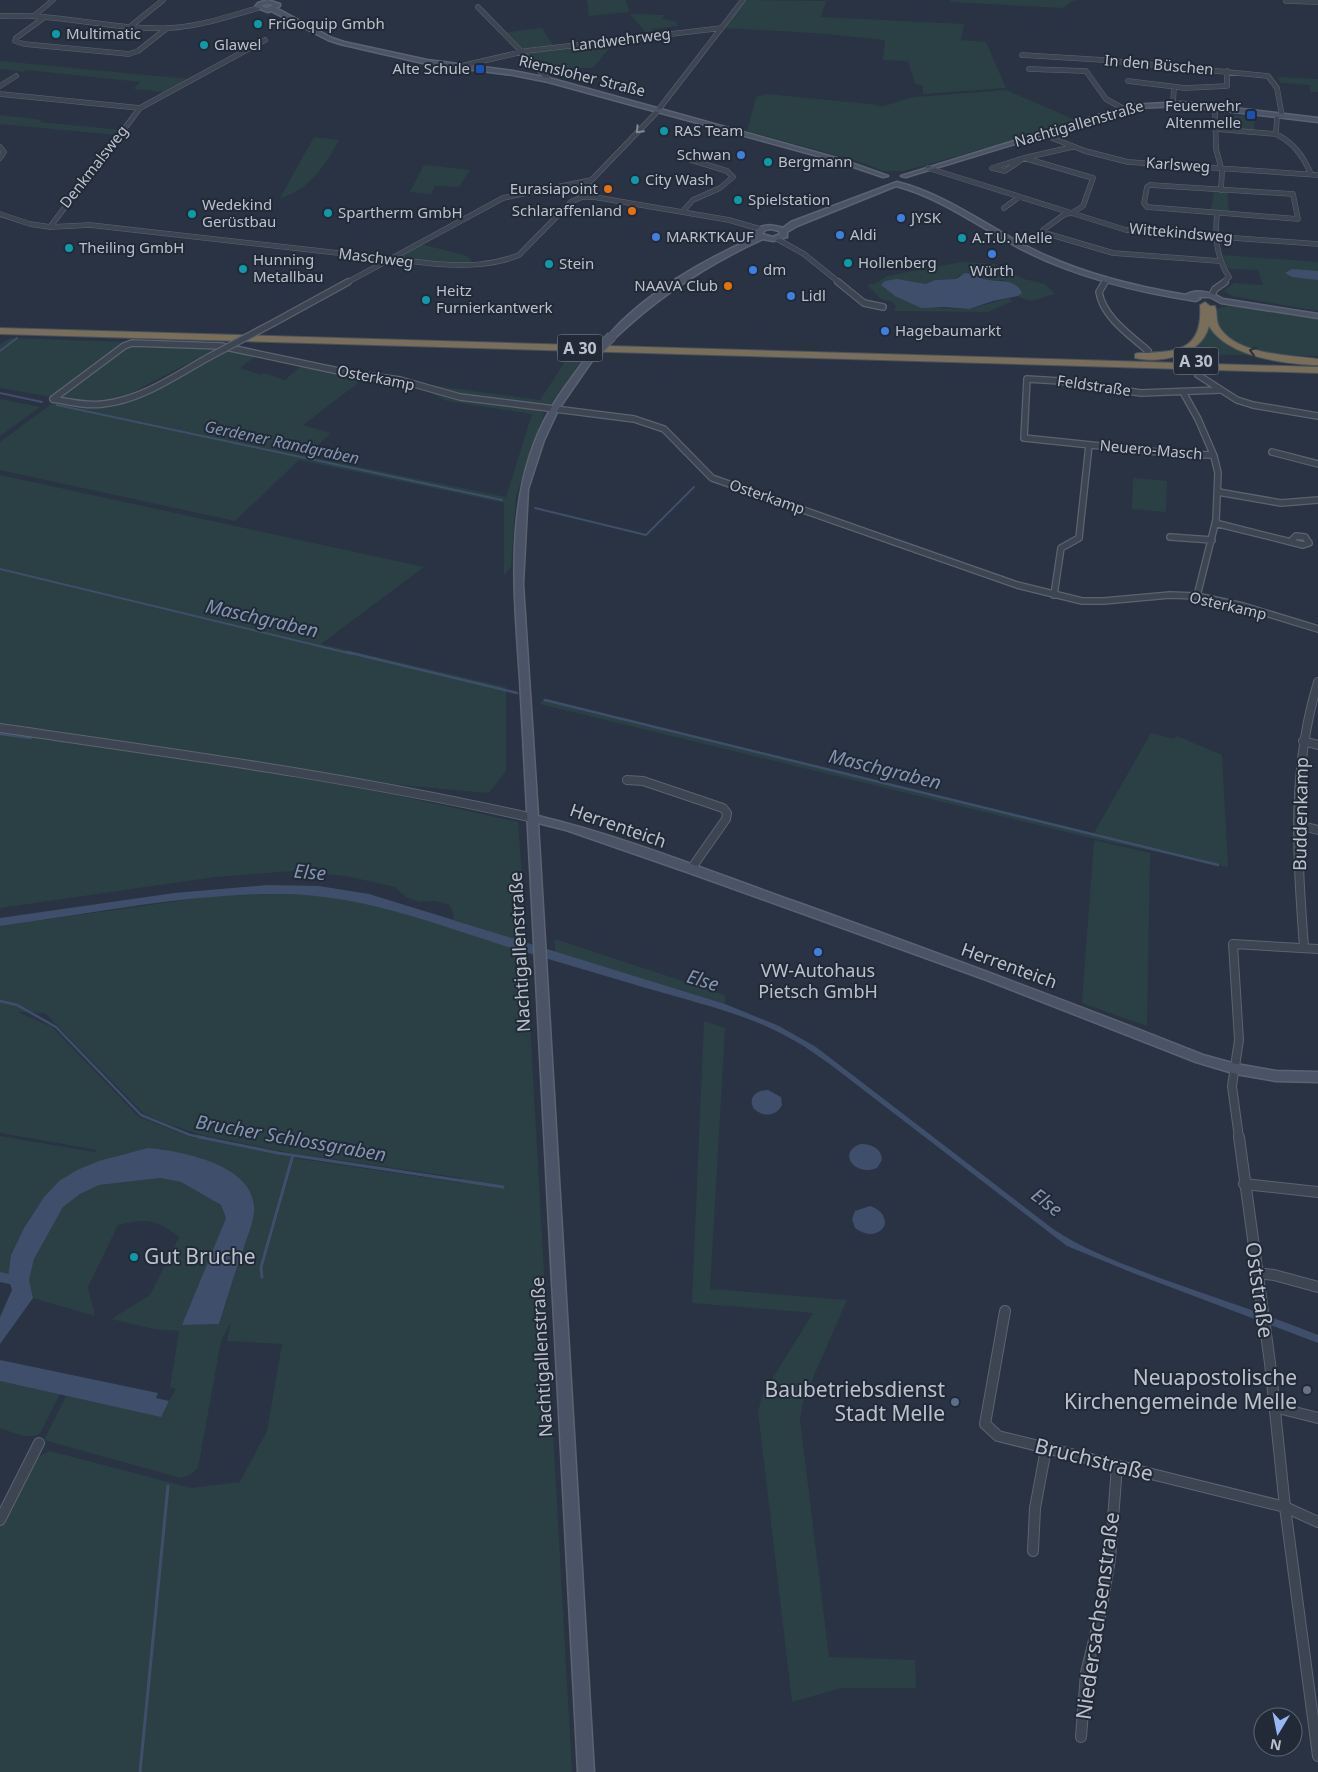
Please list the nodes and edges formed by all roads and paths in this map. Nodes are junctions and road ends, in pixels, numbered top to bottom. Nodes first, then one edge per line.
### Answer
1 (53, 0) edge
2 (163, 0) edge
3 (284, 0) edge
4 (743, 0) edge
5 (1286, 1) edge
6 (1318, 2) edge
7 (259, 4) edge
8 (275, 6) junction
9 (478, 8) dead end
10 (0, 16) edge
11 (34, 16) junction
12 (45, 17) junction
13 (131, 26) junction
14 (167, 28) junction
15 (722, 28) junction
16 (265, 40) dead end
17 (521, 52) junction
18 (1022, 55) dead end
19 (461, 66) junction
20 (1029, 69) dead end
21 (1227, 71) junction
22 (16, 76) dead end
23 (549, 80) junction
24 (1128, 81) dead end
25 (0, 86) edge
26 (1174, 87) junction
27 (0, 94) edge
28 (1173, 104) junction
29 (140, 108) junction
30 (1215, 108) junction
31 (1124, 109) junction
32 (658, 110) junction
33 (1280, 116) junction
34 (1318, 120) edge
35 (1216, 129) junction
36 (1042, 134) junction
37 (1276, 134) junction
38 (0, 147) edge
39 (1072, 147) junction
40 (0, 158) edge
41 (1024, 158) junction
42 (691, 160) dead end
43 (928, 168) junction
44 (1221, 168) junction
45 (1311, 174) junction
46 (1318, 175) edge
47 (889, 176) junction
48 (904, 179) junction
49 (591, 180) junction
50 (895, 184) junction
51 (1221, 190) junction
52 (582, 197) junction
53 (1019, 197) junction
54 (1004, 208) dead end
55 (682, 212) junction
56 (1072, 213) junction
57 (1217, 213) junction
58 (0, 214) edge
59 (50, 227) junction
60 (776, 228) junction
61 (784, 231) junction
62 (760, 233) junction
63 (1216, 236) junction
64 (777, 238) junction
65 (1019, 244) junction
66 (1318, 244) edge
67 (390, 260) junction
68 (1219, 261) junction
69 (1108, 280) junction
70 (1212, 295) junction
71 (1197, 298) junction
72 (1213, 304) junction
73 (884, 308) dead end
74 (1318, 316) edge
75 (0, 326) edge
76 (0, 331) edge
77 (1148, 351) dead end
78 (1073, 358) junction
79 (1318, 363) edge
80 (1318, 371) edge
81 (1198, 375) dead end
82 (1220, 390) junction
83 (1183, 392) junction
84 (554, 410) junction
85 (1318, 416) edge
86 (1024, 438) joint
87 (1089, 445) junction
88 (1272, 452) dead end
89 (1213, 455) junction
90 (1318, 464) edge
91 (1218, 492) junction
92 (1318, 500) edge
93 (1215, 523) junction
94 (1170, 537) dead end
95 (1212, 540) junction
96 (1292, 541) dead end
97 (1054, 595) junction
98 (1197, 596) junction
99 (1318, 628) edge
100 (1318, 682) edge
101 (0, 728) edge
102 (1303, 741) junction
103 (1318, 745) edge
104 (627, 780) dead end
105 (533, 818) junction
106 (1298, 825) junction
107 (1318, 830) edge
108 (691, 869) junction
109 (1304, 947) junction
110 (1318, 949) edge
111 (1236, 1069) junction
112 (1318, 1077) edge
113 (1244, 1184) junction
114 (1318, 1192) edge
115 (1256, 1273) junction
116 (1318, 1287) edge
117 (1005, 1311) dead end
118 (1274, 1407) junction
119 (1318, 1418) edge
120 (39, 1443) dead end
121 (1046, 1448) junction
122 (1117, 1466) junction
123 (1284, 1507) junction
124 (0, 1520) edge
125 (1318, 1522) edge
126 (1033, 1551) dead end
127 (1081, 1736) dead end
128 (1318, 1756) edge
129 (586, 1772) edge

1 - 11 street
2 - 13 street
3 - 8 main road
4 - 15 street, Maschweg
5 - 6 street
7 - 8 main road
7 - 14 street
8 - 19 main road, Riemsloher Straße
9 - 17 street
10 - 11 street
11 - 12 street
12 - 13 street
12 - 14 street
13 - 14 street
15 - 17 street, Landwehrweg
15 - 32 street, Maschweg
16 - 29 street, Denkmalsweg
17 - 19 street, Landwehrweg
17 - 23 street
18 - 21 street, In den Büschen
19 - 23 main road, Riemsloher Straße
20 - 31 street
21 - 26 street, In den Büschen
21 - 33 street
22 - 25 street
23 - 32 main road, Riemsloher Straße
24 - 26 street, In den Büschen
26 - 28 street, In den Büschen
27 - 29 street, Denkmalsweg
28 - 30 main road, Nachtigallenstraße
28 - 31 main road, Nachtigallenstraße
29 - 59 street, Denkmalsweg
30 - 33 main road, Nachtigallenstraße
30 - 35 street
31 - 36 main road, Nachtigallenstraße
32 - 47 main road, Riemsloher Straße
32 -> 49 street, Maschweg
33 - 34 main road, Nachtigallenstraße
33 - 37 street
35 - 37 street
35 - 44 street
36 - 39 street, Karlsweg
36 - 43 main road, Nachtigallenstraße
37 - 45 street
38 - 40 street
39 - 41 street
39 - 44 street, Karlsweg
41 - 41 street
41 - 56 street
42 - 55 street
43 - 48 main road, Nachtigallenstraße
43 - 53 street, Wittekindsweg
44 - 45 street, Karlsweg
44 - 51 street
45 - 46 street, Karlsweg
47 - 48 main road
47 - 50 main road
47 - 60 main road
48 - 50 main road, Nachtigallenstraße
48 - 65 main road
49 - 52 street, Maschweg
49 - 67 street, Osterkamp
50 - 61 main road
50 - 65 main road
51 - 57 street
51 - 57 street
52 - 55 street
52 - 67 street, Maschweg
53 - 54 street
53 - 56 street, Wittekindsweg
55 - 62 street
56 - 63 street, Wittekindsweg
56 - 68 street
57 - 63 street
58 - 59 street, Maschweg
59 - 67 street, Maschweg
60 - 61 main road
60 - 62 main road
61 - 64 main road
62 - 64 main road
62 - 84 main road, Nachtigallenstraße, bridge
63 - 66 street, Wittekindsweg
63 - 68 street
64 - 73 street
65 - 69 main road
67 - 84 street, Osterkamp, bridge
68 - 70 street
69 - 71 main road
69 - 77 street
70 - 71 main road
70 - 72 main road
71 - 72 main road
72 - 74 main road
72 - 78 highway
79 -> 72 highway
75 - 78 highway, A 30
76 - 80 highway, A 30
78 - 79 highway, A 30
81 - 82 street
82 - 83 street, Feldstraße
82 - 85 street
83 - 86 street, Feldstraße
83 - 89 street
84 - 97 street, Osterkamp
84 - 105 main road, Nachtigallenstraße
86 - 87 street, Neuero-Masch
87 - 89 street, Neuero-Masch
87 - 97 street, Neuero-Masch
88 - 90 street
89 - 91 street
91 - 92 street
91 - 93 street
93 - 95 street
93 - 96 street
94 - 95 street
95 - 98 street
97 - 98 street, Osterkamp
98 - 99 street, Osterkamp
100 - 102 street, Buddenkamp
101 - 105 street
102 - 103 street
102 - 106 street, Buddenkamp
104 - 108 street
105 - 108 main road, Herrenteich
105 - 129 main road, Nachtigallenstraße
106 - 107 street
106 - 109 street, Buddenkamp
108 - 111 main road, Herrenteich
109 - 110 street
109 - 111 street, Oststraße
111 - 112 main road, Herrenteich
111 - 113 street, Oststraße
113 - 114 street
113 - 115 street, Oststraße
115 - 116 street
115 - 118 street, Oststraße
117 - 121 street, Bruchstraße
118 - 119 street
118 - 123 street, Oststraße
120 - 124 street
121 - 122 street, Bruchstraße
121 - 126 street
122 - 123 street, Bruchstraße
122 - 127 street, Niedersachsenstraße
123 - 125 street, Bruchstraße
123 - 128 street, Oststraße

